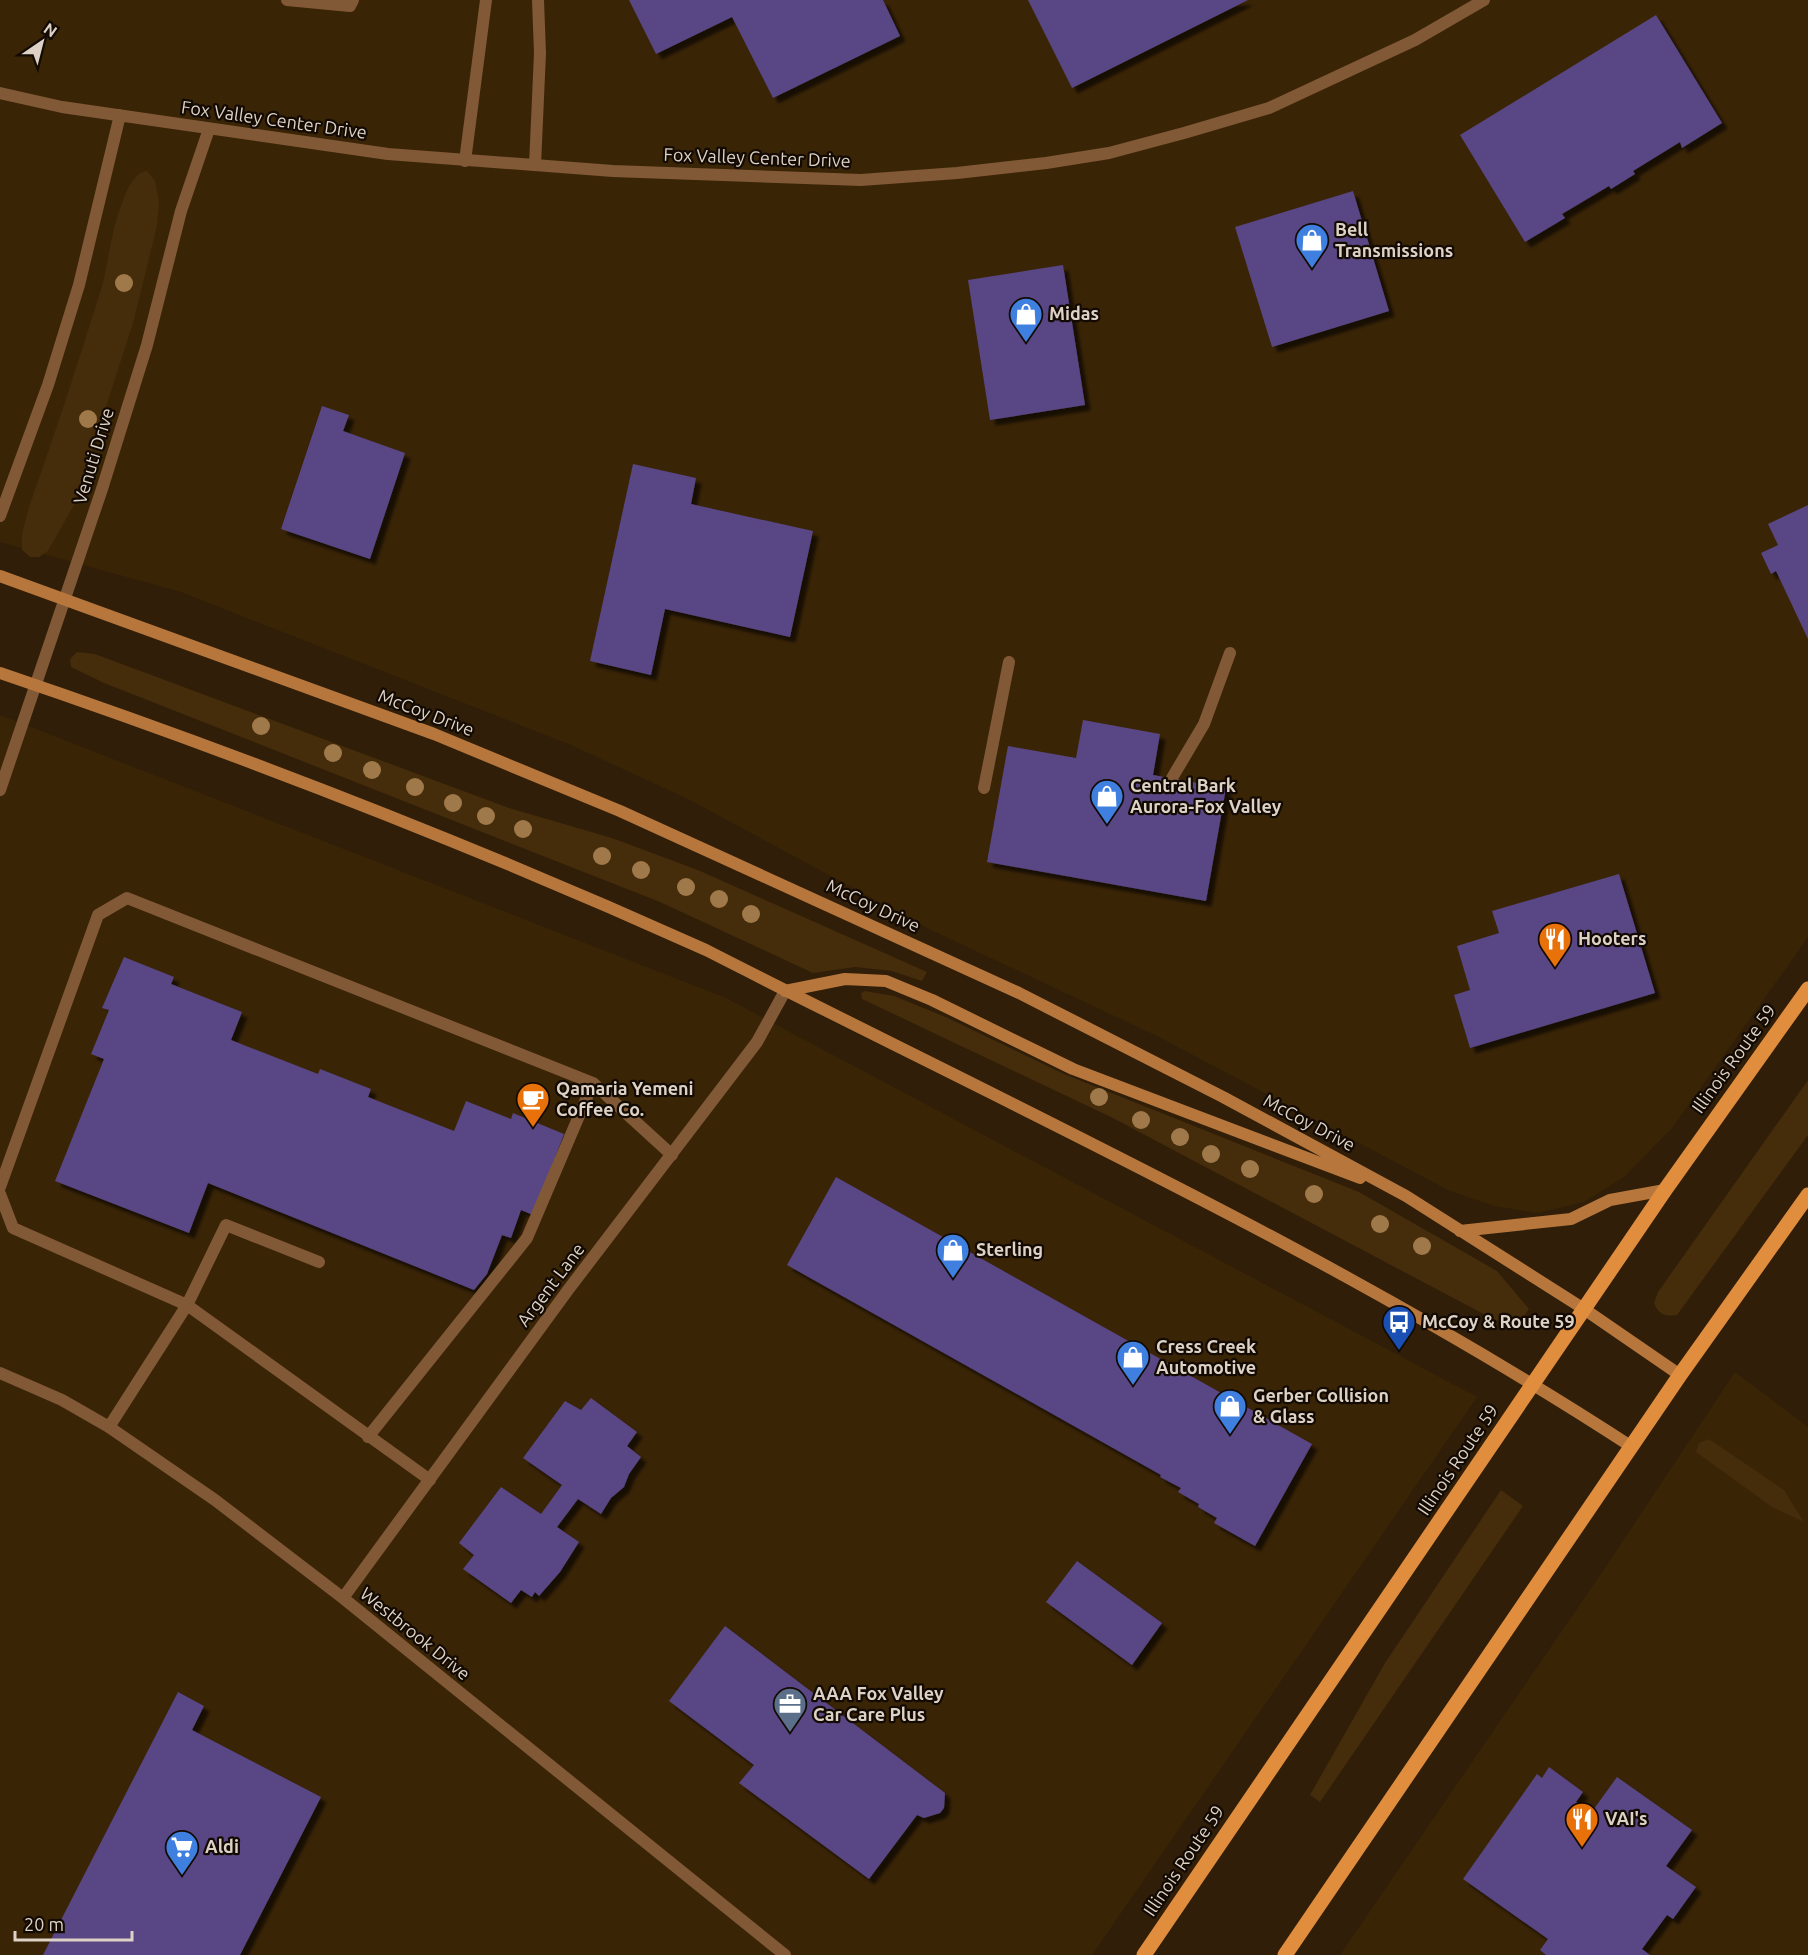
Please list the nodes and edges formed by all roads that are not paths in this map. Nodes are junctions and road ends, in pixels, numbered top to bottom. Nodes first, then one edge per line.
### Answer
1 (287, 0) edge
2 (353, 0) edge
3 (486, 0) edge
4 (538, 0) edge
5 (1484, 0) edge
6 (0, 93) edge
7 (120, 115) junction
8 (208, 129) junction
9 (465, 161) junction
10 (535, 165) junction
11 (0, 516) edge
12 (0, 576) edge
13 (67, 598) junction
14 (1230, 653) dead end
15 (1008, 662) dead end
16 (0, 673) edge
17 (37, 686) junction
18 (1172, 778) dead end
19 (984, 788) dead end
20 (0, 790) edge
21 (1808, 989) edge
22 (785, 991) junction
23 (593, 1083) junction
24 (672, 1155) junction
25 (0, 1187) edge
26 (1665, 1190) junction
27 (0, 1194) edge
28 (1808, 1195) edge
29 (1406, 1196) junction
30 (1460, 1231) junction
31 (319, 1262) dead end
32 (187, 1305) junction
33 (1584, 1309) junction
34 (0, 1373) edge
35 (1680, 1375) junction
36 (1534, 1384) junction
37 (110, 1426) junction
38 (368, 1437) junction
39 (1632, 1447) junction
40 (430, 1480) junction
41 (343, 1598) junction
42 (785, 1955) edge
43 (1144, 1955) edge
44 (1286, 1955) edge

1 - 2 street
3 - 9 street
4 - 10 street
5 - 10 street, Fox Valley Center Drive
6 - 7 street, Fox Valley Center Drive
7 - 8 street, Fox Valley Center Drive
7 - 11 street
8 - 9 street, Fox Valley Center Drive
8 - 13 street, Venuti Drive
9 - 10 street, Fox Valley Center Drive
12 - 13 street, McCoy Drive
13 - 17 street, Venuti Drive
13 - 29 street, McCoy Drive
14 - 18 street
15 - 19 street
16 - 17 street
17 - 20 street, Venuti Drive
17 - 22 street
21 - 26 main road, Illinois Route 59
22 - 24 street, Argent Lane
22 - 29 street
22 - 36 street
23 - 24 street
23 - 25 street
23 - 38 street
24 - 40 street, Argent Lane
26 - 30 street
26 - 33 main road, Illinois Route 59
27 - 32 street
28 - 35 main road
29 - 30 street, McCoy Drive
30 - 33 street, McCoy Drive
31 - 32 street
32 - 37 street
32 - 38 street
33 - 35 street, McCoy Drive
33 - 36 main road, Illinois Route 59
34 - 37 street, Westbrook Drive
35 - 39 main road
36 - 39 street
36 - 43 main road, Illinois Route 59
37 - 41 street, Westbrook Drive
38 - 40 street
39 - 44 main road
40 - 41 street, Argent Lane
41 - 42 street, Westbrook Drive

